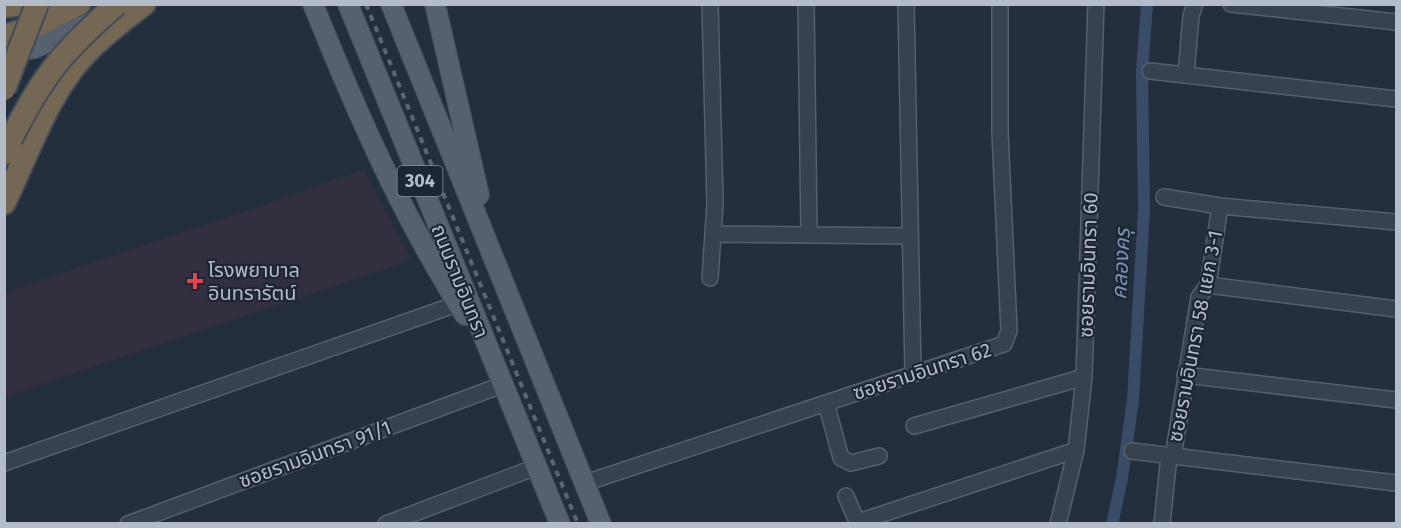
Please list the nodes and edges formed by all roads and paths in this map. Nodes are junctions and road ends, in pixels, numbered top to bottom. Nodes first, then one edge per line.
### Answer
1 (26, 4) edge
2 (37, 4) edge
3 (79, 4) edge
4 (144, 4) edge
5 (298, 4) edge
6 (314, 4) edge
7 (348, 4) edge
8 (391, 4) edge
9 (435, 4) edge
10 (710, 4) edge
11 (806, 4) edge
12 (906, 4) edge
13 (1000, 4) edge
14 (1096, 4) edge
15 (1195, 4) edge
16 (1231, 4) edge
17 (4, 6) edge
18 (122, 6) edge
19 (1396, 22) edge
20 (4, 27) edge
21 (34, 27) junction
22 (4, 36) edge
23 (4, 54) edge
24 (337, 64) junction
25 (1150, 71) dead end
26 (1186, 75) junction
27 (4, 89) edge
28 (1396, 99) edge
29 (8, 146) edge
30 (1164, 197) dead end
31 (4, 203) edge
32 (1220, 206) junction
33 (1396, 222) edge
34 (715, 234) junction
35 (809, 235) junction
36 (909, 236) junction
37 (488, 240) junction
38 (710, 278) dead end
39 (1208, 285) junction
40 (457, 303) junction
41 (1396, 309) edge
42 (492, 358) junction
43 (913, 374) junction
44 (1185, 375) junction
45 (1084, 377) junction
46 (502, 385) junction
47 (1396, 400) edge
48 (826, 403) junction
49 (914, 426) dead end
50 (1076, 450) junction
51 (1132, 451) dead end
52 (879, 456) dead end
53 (1171, 457) junction
54 (4, 463) edge
55 (536, 467) junction
56 (585, 483) junction
57 (1396, 483) edge
58 (846, 496) dead end
59 (402, 521) edge
60 (858, 523) edge
61 (1058, 523) edge
62 (128, 524) edge
63 (386, 524) edge
64 (560, 524) edge
65 (602, 524) edge
66 (1162, 524) edge

1 - 17 highway
2 - 27 highway, bridge
3 - 21 highway
4 - 31 highway
5 - 24 main road
6 - 24 main road
7 - 42 main road, ถนนรามอินทรา / 304
8 - 37 main road, ถนนรามอินทรา / 304
9 - 37 main road
10 - 34 street
11 - 35 street
12 - 36 street
13 - 43 street, ซอยรามอินทรา 62
14 - 45 street, ซอยรามอินทรา 60
15 - 26 street
16 - 19 street
18 - 23 main road
18 - 29 highway, bridge
20 - 21 highway
21 - 22 highway
24 - 40 main road
25 - 26 street
26 - 28 street
30 - 32 street
32 - 33 street
32 - 39 street, ซอยรามอินทรา 58 แยก 3-1
34 - 35 street
34 - 38 street
35 - 36 street
36 - 43 street
37 - 56 main road, ถนนรามอินทรา / 304
39 - 41 street
39 - 44 street, ซอยรามอินทรา 58 แยก 3-1
40 - 42 main road
40 - 54 street
42 - 46 main road, ถนนรามอินทรา / 304
43 - 48 street, ซอยรามอินทรา 62
44 - 47 street
44 - 53 street, ซอยรามอินทรา 58 แยก 3-1
45 - 49 street
45 - 50 street, ซอยรามอินทรา 60
46 - 55 main road, ถนนรามอินทรา / 304
46 - 62 street, ซอยรามอินทรา 91/1
48 - 52 street
48 - 56 street, ซอยรามอินทรา 62
50 - 60 street
50 - 61 street, ซอยรามอินทรา 60
51 - 53 street
53 - 57 street, ซอยรามอินทรา 58 แยก 3-1
53 - 66 street
55 - 59 street
55 - 64 main road, ถนนรามอินทรา / 304
56 - 65 main road, ถนนรามอินทรา / 304
58 - 60 street
59 - 63 street

